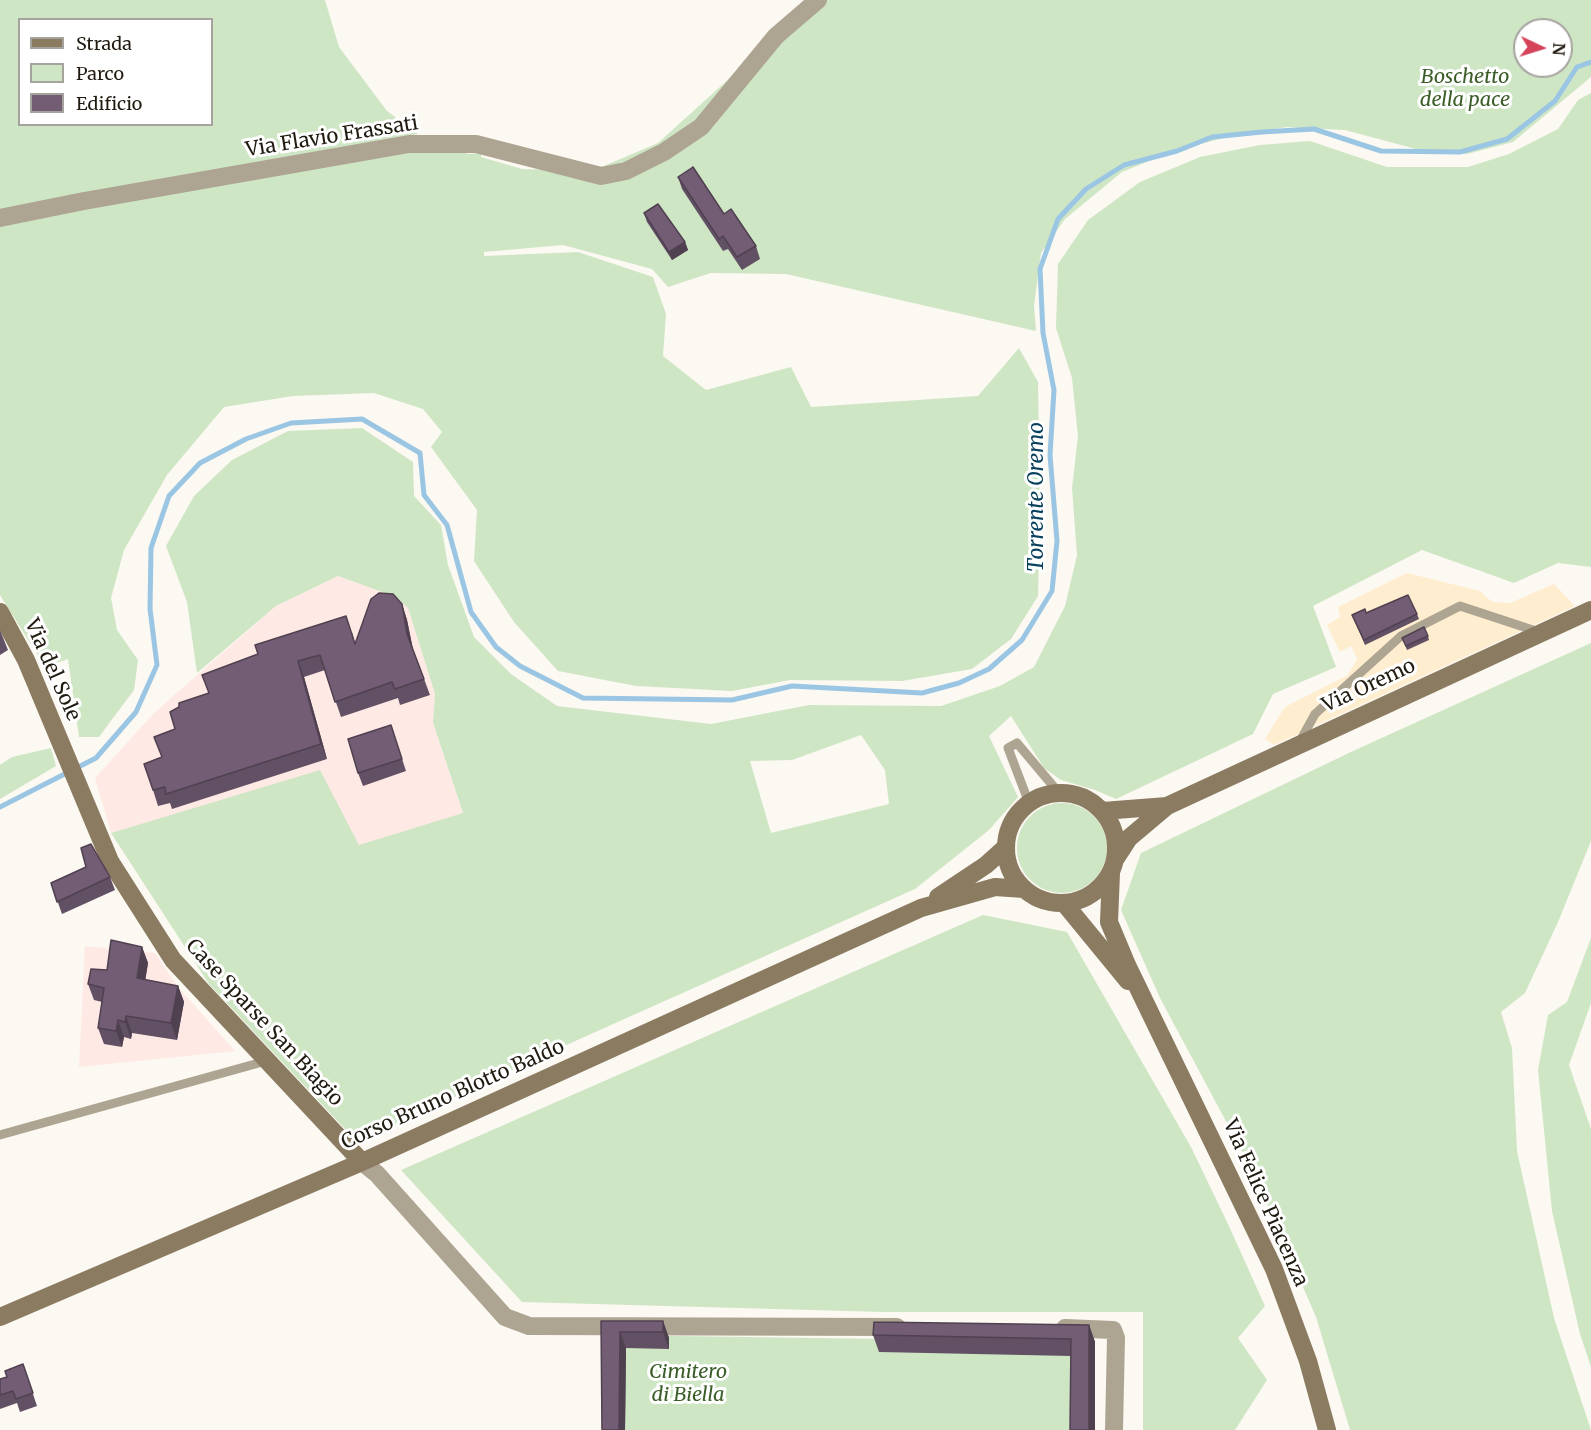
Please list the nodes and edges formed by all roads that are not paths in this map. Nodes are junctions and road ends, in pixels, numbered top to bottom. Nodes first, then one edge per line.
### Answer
1 (818, 0) edge
2 (0, 218) edge
3 (1591, 610) edge
4 (0, 612) edge
5 (1541, 632) junction
6 (1299, 743) junction
7 (62, 747) joint
8 (1059, 793) junction
9 (1029, 803) junction
10 (1167, 806) junction
11 (1103, 811) junction
12 (1006, 847) junction
13 (1113, 866) junction
14 (1024, 889) junction
15 (1064, 903) junction
16 (921, 908) junction
17 (1145, 1001) junction
18 (266, 1061) junction
19 (0, 1135) edge
20 (362, 1162) junction
21 (0, 1317) edge
22 (915, 1327) edge
23 (1047, 1328) edge
24 (1114, 1430) edge
25 (1327, 1430) edge

1 - 2 street, Via Flavio Frassati
3 - 5 main road, Via Oremo
4 - 7 main road, Via del Sole
5 - 6 main road, Via Oremo
5 - 6 lane
6 - 10 main road, Via Oremo
7 - 18 main road, Case Sparse San Biagio
8 - 9 main road
8 - 9 lane
8 - 11 main road
9 - 12 main road
10 - 11 main road, Via Oremo
10 - 13 main road, Via Oremo
11 - 13 main road
12 - 14 main road
12 - 16 main road, Corso Bruno Blotto Baldo
13 - 15 main road
13 - 17 main road, Via Felice Piacenza
14 - 15 main road
14 - 16 main road, Corso Bruno Blotto Baldo
15 - 17 main road, Via Felice Piacenza
16 - 20 main road, Corso Bruno Blotto Baldo
17 - 25 main road, Via Felice Piacenza
18 - 19 lane
18 - 20 main road, Case Sparse San Biagio
20 - 21 main road, Corso Bruno Blotto Baldo
20 - 22 street
23 - 24 street

